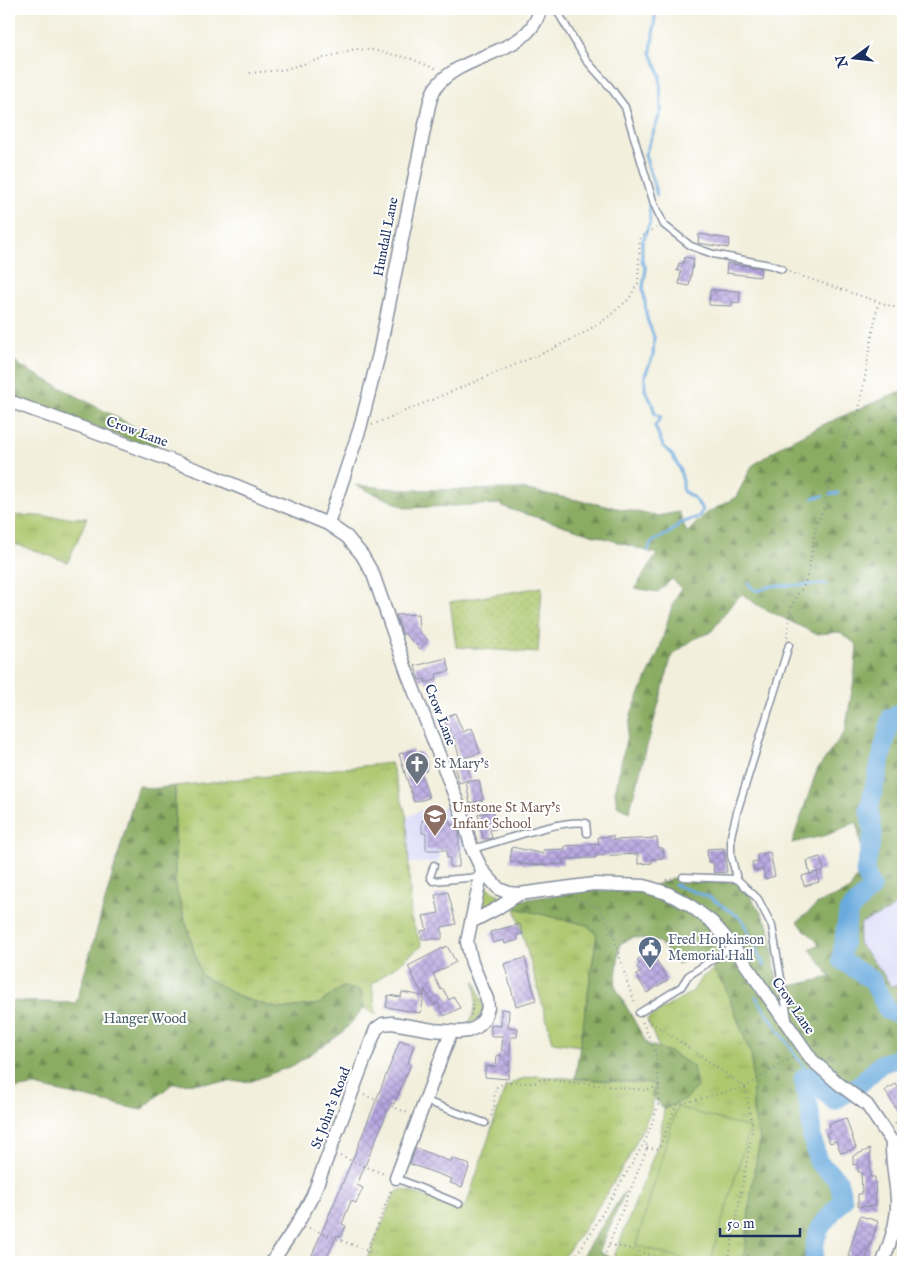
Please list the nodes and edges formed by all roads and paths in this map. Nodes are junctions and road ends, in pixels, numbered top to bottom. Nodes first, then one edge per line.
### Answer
1 (540, 9) edge
2 (556, 9) edge
3 (250, 73) dead end
4 (446, 77) junction
5 (664, 225) junction
6 (782, 269) joint
7 (878, 303) junction
8 (903, 310) edge
9 (9, 401) edge
10 (360, 428) junction
11 (328, 524) junction
12 (790, 645) joint
13 (587, 833) dead end
14 (472, 849) junction
15 (434, 866) dead end
16 (480, 873) junction
17 (683, 877) dead end
18 (737, 880) junction
19 (519, 894) junction
20 (570, 899) dead end
21 (471, 922) junction
22 (734, 946) junction
23 (474, 999) dead end
24 (639, 1013) junction
25 (470, 1017) dead end
26 (789, 1025) junction
27 (451, 1032) junction
28 (804, 1049) junction
29 (659, 1086) junction
30 (745, 1087) junction
31 (353, 1090) junction
32 (426, 1100) junction
33 (420, 1118) junction
34 (485, 1123) joint
35 (646, 1140) junction
36 (892, 1141) junction
37 (647, 1148) junction
38 (330, 1152) junction
39 (903, 1158) edge
40 (396, 1178) junction
41 (459, 1204) dead end
42 (298, 1223) junction
43 (609, 1245) junction
44 (368, 1250) junction
45 (376, 1254) dead end
46 (272, 1262) edge
47 (363, 1262) edge
48 (570, 1262) edge
49 (602, 1262) edge
50 (674, 1262) edge
51 (728, 1262) edge
52 (883, 1262) edge

1 - 4 street, Hundall Lane
2 - 5 lane
3 - 4 path
4 - 10 street, Hundall Lane
5 - 6 lane
5 - 10 path
6 - 7 path
7 - 8 path
7 - 12 path
9 - 11 street, Crow Lane
10 - 11 street, Hundall Lane
11 - 14 street, Crow Lane
12 - 18 lane
13 - 14 lane
14 - 16 street, Crow Lane
15 - 16 lane
16 - 19 street, Crow Lane
16 - 21 street, St John's Road
17 - 18 lane
18 - 26 lane
19 - 21 street
19 - 22 street, Crow Lane
20 - 24 path
21 - 27 street, St John's Road
22 - 24 lane
22 - 26 street, Crow Lane
23 - 25 path
24 - 29 path
24 - 30 path
26 - 28 street, Crow Lane
27 - 31 street, St John's Road
27 - 32 street
28 - 30 path
28 - 36 street, Crow Lane
29 - 34 path
29 - 35 path
30 - 37 path
30 - 51 path
31 - 33 path
31 - 38 street, St John's Road
32 - 33 street
32 - 34 lane
33 - 40 street
35 - 37 path
35 - 48 path
36 - 39 street, Crow Lane
36 - 52 street
37 - 43 path
38 - 40 path
38 - 42 street, St John's Road
40 - 41 lane
40 - 44 path
42 - 44 path
42 - 46 street, St John's Road
43 - 49 path
43 - 50 path
44 - 45 path
44 - 47 path

